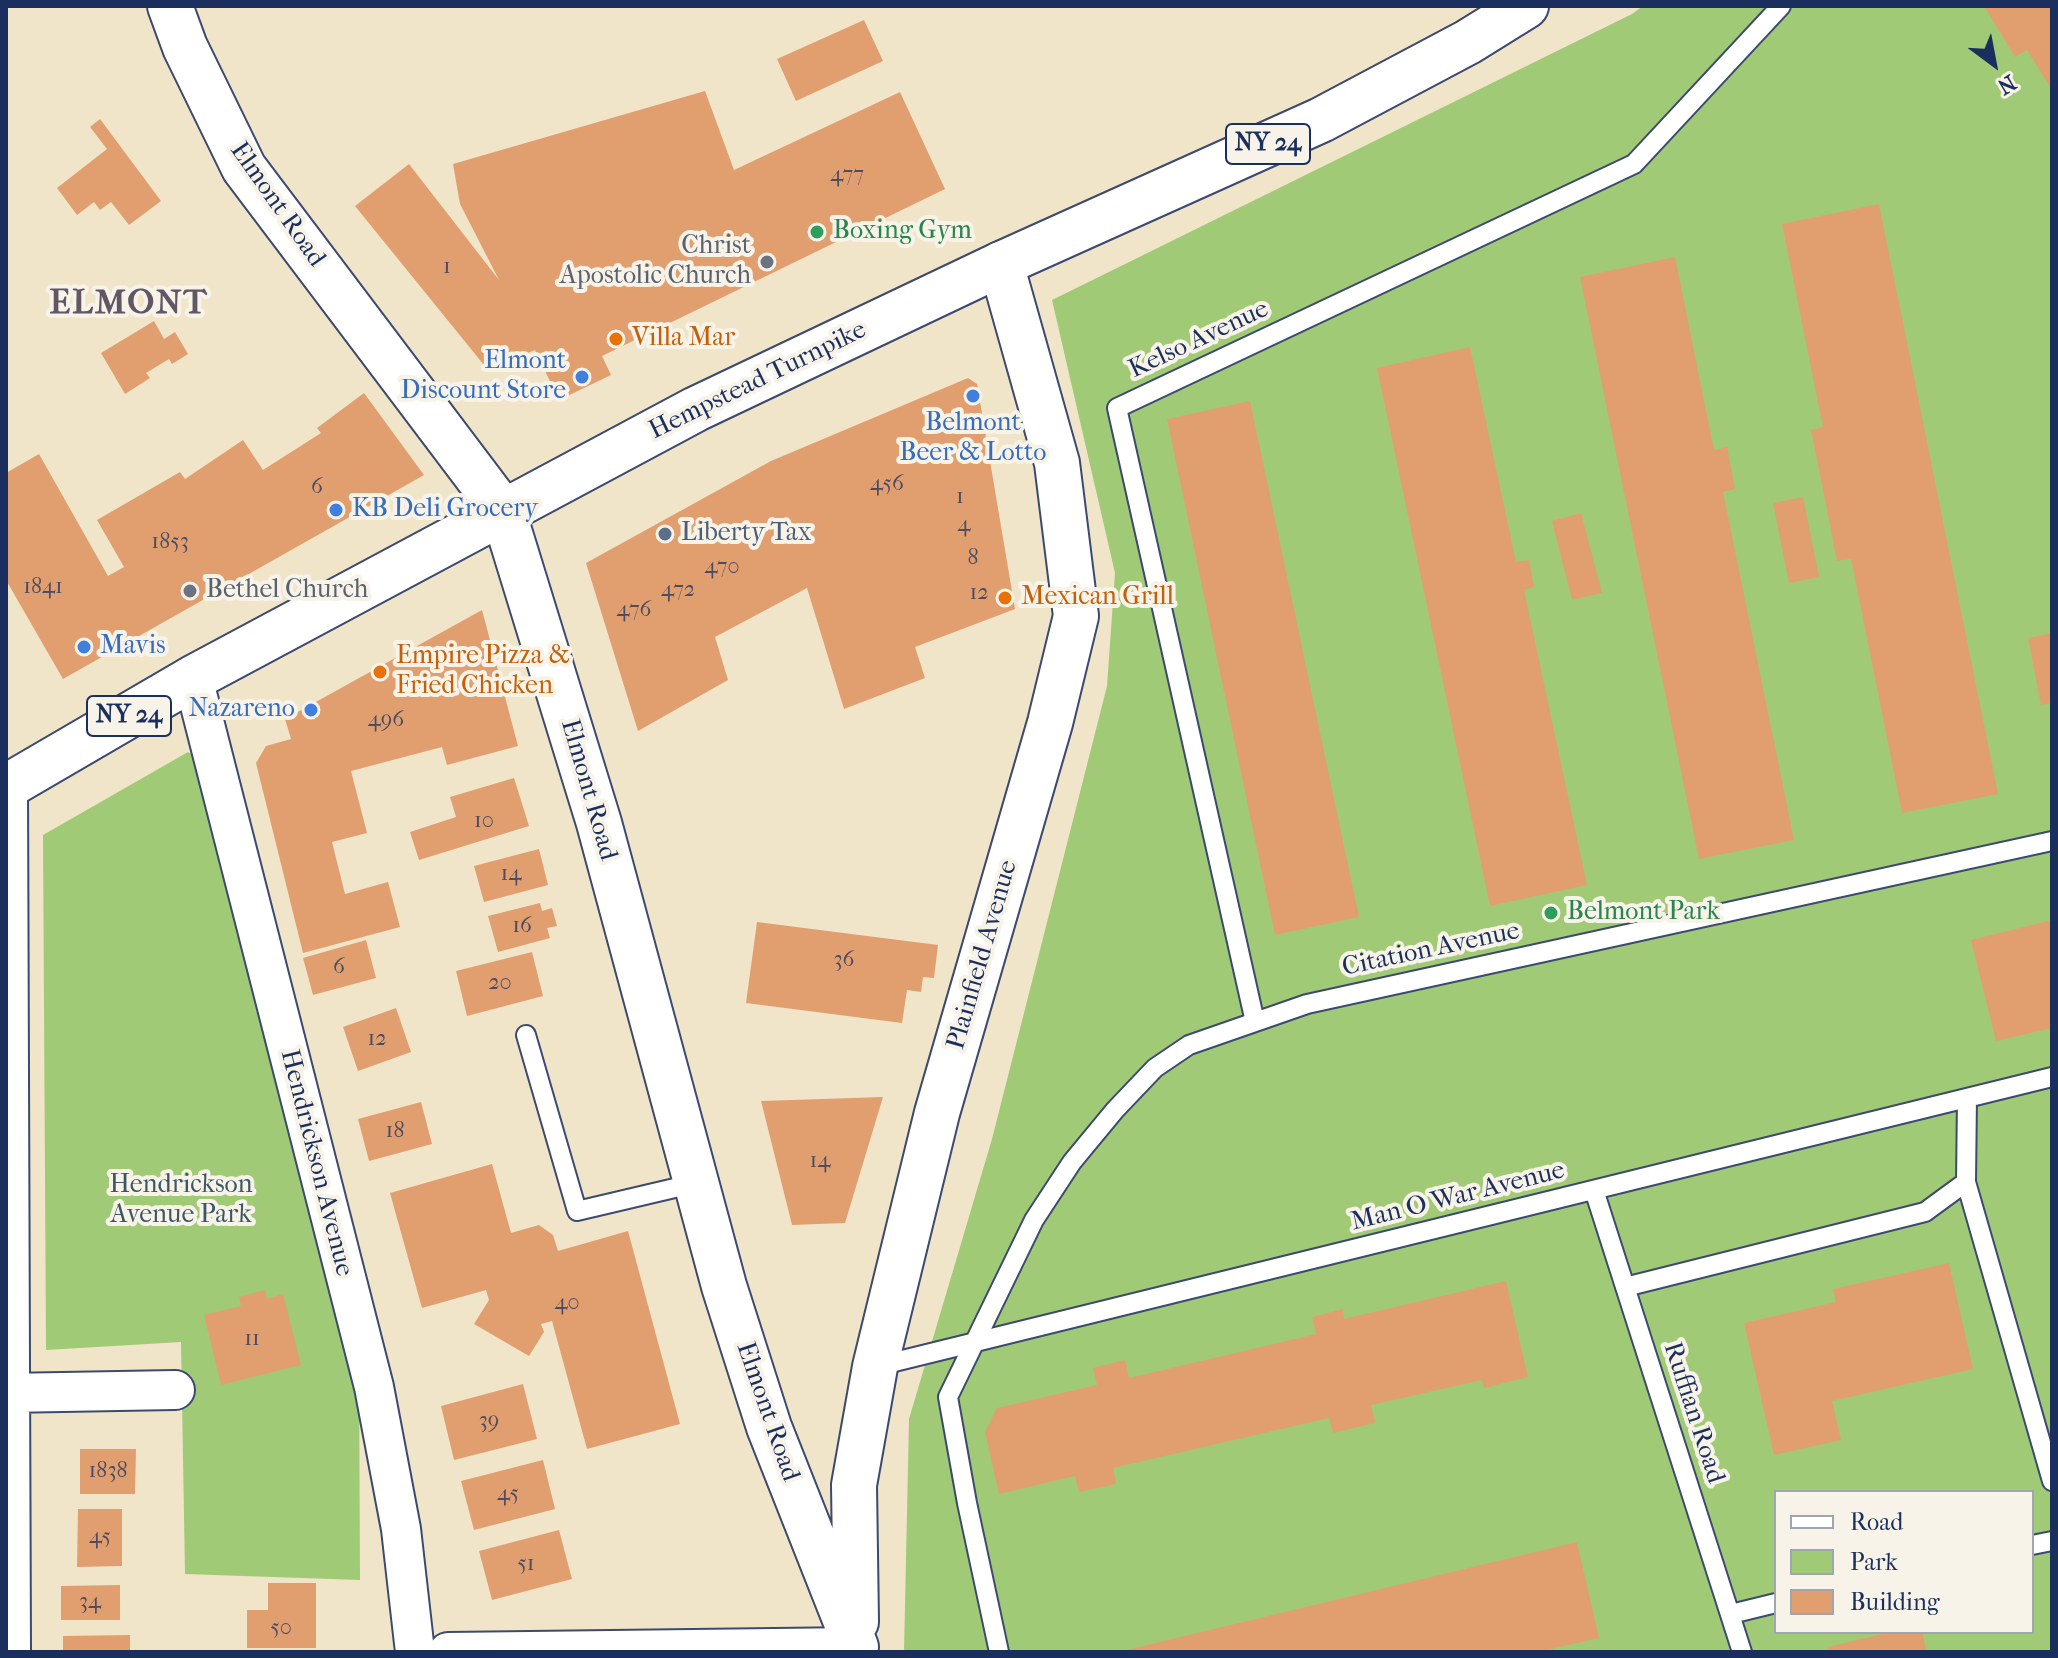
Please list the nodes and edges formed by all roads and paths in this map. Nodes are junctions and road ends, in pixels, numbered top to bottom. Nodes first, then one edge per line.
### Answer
1 (138, 6) edge
2 (1526, 6) edge
3 (1781, 6) edge
4 (174, 18) edge
5 (1001, 264) junction
6 (503, 511) junction
7 (193, 678) junction
8 (7, 787) edge
9 (2052, 841) edge
10 (1255, 1022) junction
11 (526, 1035) dead end
12 (2052, 1077) edge
13 (1967, 1098) junction
14 (1966, 1182) junction
15 (696, 1183) junction
16 (1594, 1190) junction
17 (1625, 1287) junction
18 (973, 1343) junction
19 (875, 1367) junction
20 (175, 1390) dead end
21 (8, 1393) edge
22 (2052, 1481) edge
23 (1774, 1603) edge
24 (1731, 1614) junction
25 (857, 1650) edge
26 (11, 1652) edge
27 (415, 1652) edge
28 (448, 1652) edge
29 (999, 1652) edge
30 (1742, 1652) edge

1 - 4 main road
2 - 5 main road, Hempstead Turnpike / NY 24
3 - 10 lane, Kelso Avenue
4 - 6 main road, Elmont Road
5 - 6 main road, Hempstead Turnpike / NY 24
5 - 19 main road, Plainfield Avenue
6 - 7 main road, Hempstead Turnpike / NY 24
6 - 15 main road, Elmont Road
7 - 8 main road, Hempstead Turnpike / NY 24
7 - 27 street, Hendrickson Avenue
8 - 21 street
9 - 10 lane, Citation Avenue
10 - 18 lane, Citation Avenue
11 - 15 lane
12 - 13 lane, Man O War Avenue
13 - 14 lane
13 - 16 lane, Man O War Avenue
14 - 17 lane
14 - 22 lane
15 - 25 main road, Elmont Road
16 - 17 lane, Ruffian Road
16 - 18 lane, Man O War Avenue
17 - 24 lane, Ruffian Road
18 - 19 lane, Man O War Avenue
18 - 29 lane, Citation Avenue
19 - 25 main road, Plainfield Avenue
20 - 21 street
21 - 26 street
23 - 24 lane
24 - 30 lane, Ruffian Road
25 - 28 street

